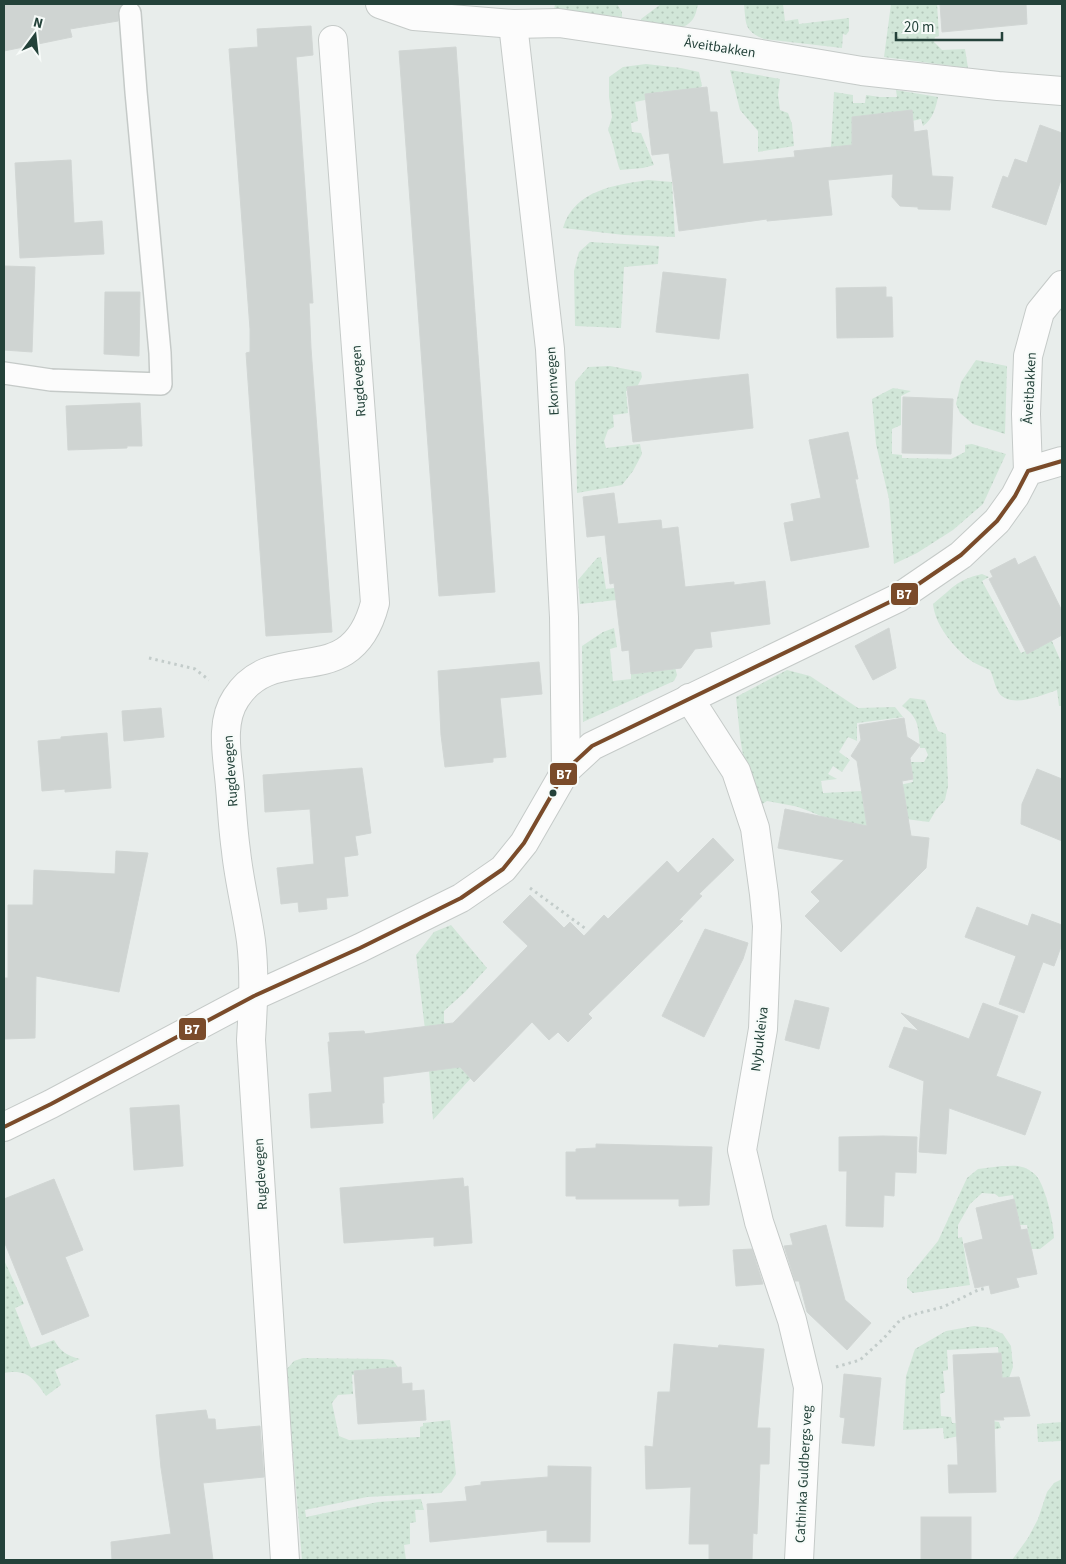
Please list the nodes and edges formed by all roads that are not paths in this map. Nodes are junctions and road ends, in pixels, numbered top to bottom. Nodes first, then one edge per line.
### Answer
1 (380, 4) edge
2 (130, 13) dead end
3 (513, 24) junction
4 (333, 40) dead end
5 (1062, 91) edge
6 (1062, 284) edge
7 (4, 373) edge
8 (1062, 461) edge
9 (1028, 471) junction
10 (689, 698) junction
11 (566, 770) junction
12 (254, 996) junction
13 (4, 1127) edge
14 (808, 1387) joint
15 (285, 1560) edge
16 (799, 1560) edge

1 - 3 street, Åveitbakken
2 - 7 lane
3 - 5 street, Åveitbakken
3 - 11 street, Ekornvegen
4 - 12 street, Rugdevegen
6 - 9 street, Åveitbakken
8 - 9 street
9 - 10 street
10 - 11 street
10 - 14 street, Nybukleiva
11 - 12 street
12 - 13 street
12 - 15 street, Rugdevegen
14 - 16 street, Cathinka Guldbergs veg

